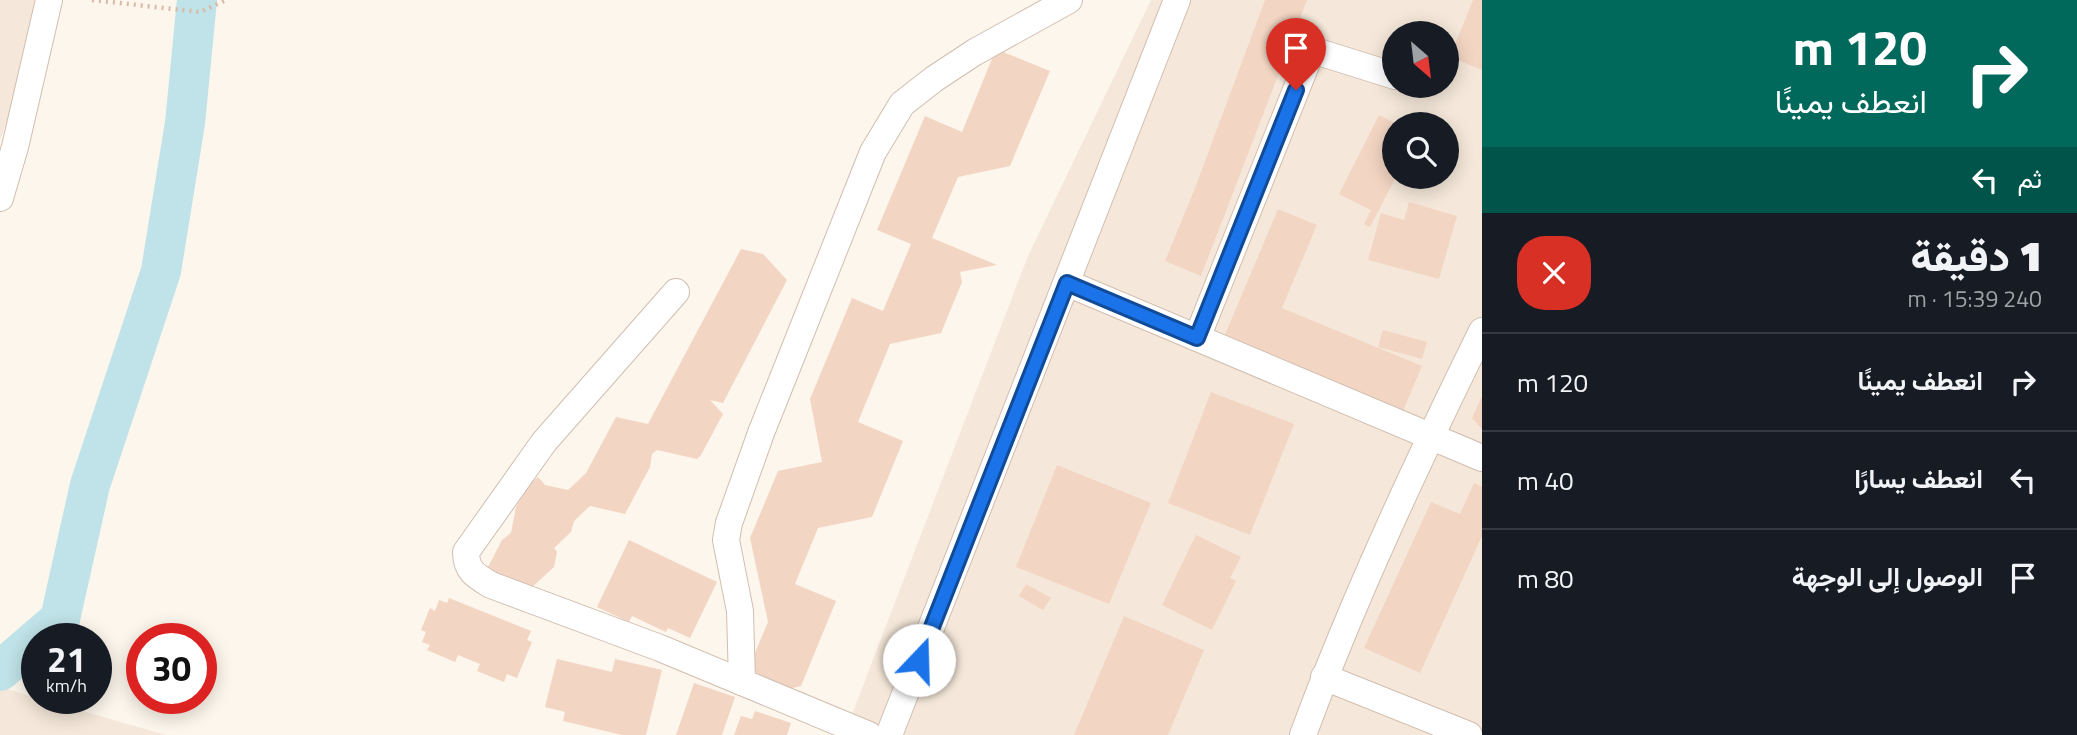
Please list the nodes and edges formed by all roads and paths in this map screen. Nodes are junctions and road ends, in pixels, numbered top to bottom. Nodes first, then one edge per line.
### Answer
1 (49, 0) edge
2 (92, 0) edge
3 (226, 0) edge
4 (1069, 0) edge
5 (1177, 0) edge
6 (1382, 72) edge
7 (0, 198) edge
8 (1067, 283) junction
9 (677, 292) dead end
10 (1482, 331) edge
11 (1197, 338) junction
12 (1430, 438) junction
13 (1482, 458) edge
14 (1324, 677) junction
15 (742, 682) junction
16 (869, 735) edge
17 (889, 735) edge
18 (1303, 735) edge
19 (1469, 735) edge

1 - 7 street
2 - 3 path
4 - 15 street
5 - 8 street
6 - 11 street
8 - 11 street
8 - 17 street
9 - 15 street
10 - 12 street
11 - 12 street
12 - 13 street
12 - 14 street
14 - 18 street
14 - 19 street
15 - 16 street

